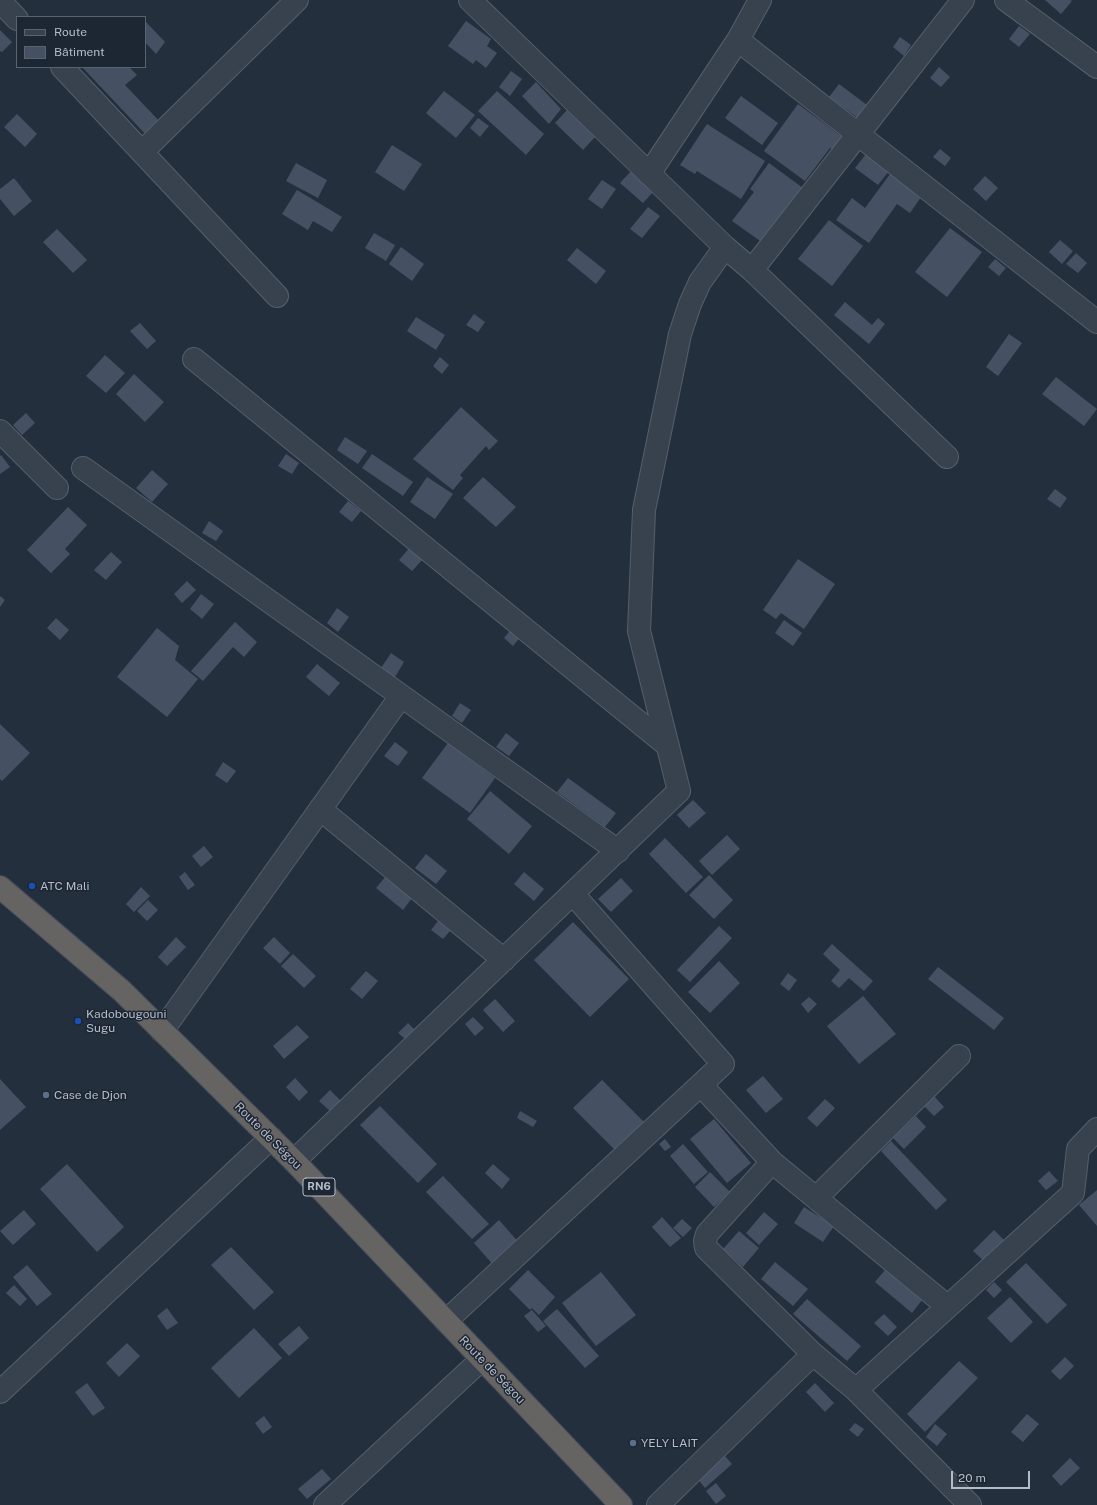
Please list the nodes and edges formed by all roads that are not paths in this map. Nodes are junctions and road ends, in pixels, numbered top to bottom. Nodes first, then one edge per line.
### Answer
1 (297, 0) edge
2 (470, 0) edge
3 (760, 0) edge
4 (962, 0) edge
5 (1006, 0) edge
6 (0, 1) edge
7 (16, 18) edge
8 (738, 40) junction
9 (1097, 67) edge
10 (63, 68) edge
11 (858, 134) junction
12 (142, 152) junction
13 (650, 174) junction
14 (725, 247) junction
15 (752, 270) junction
16 (277, 296) dead end
17 (1097, 322) edge
18 (194, 359) dead end
19 (0, 431) edge
20 (946, 457) dead end
21 (83, 468) dead end
22 (57, 488) dead end
23 (401, 696) junction
24 (668, 746) junction
25 (320, 809) junction
26 (618, 851) junction
27 (0, 887) edge
28 (573, 894) junction
29 (504, 960) junction
30 (162, 1031) junction
31 (960, 1056) dead end
32 (701, 1085) junction
33 (1097, 1129) edge
34 (271, 1138) junction
35 (294, 1161) junction
36 (772, 1162) junction
37 (816, 1198) junction
38 (948, 1306) junction
39 (446, 1321) junction
40 (813, 1354) junction
41 (482, 1359) junction
42 (856, 1390) junction
43 (0, 1392) edge
44 (325, 1505) edge
45 (621, 1505) edge
46 (658, 1505) edge
47 (970, 1505) edge

1 - 12 street
2 - 13 street
3 - 8 street
4 - 11 street
5 - 9 street
6 - 7 street
8 - 11 street
8 - 13 street
10 - 12 street
11 - 15 street
11 - 17 street
12 - 16 street
13 - 14 street
14 - 15 street
14 - 24 street
15 - 20 street
18 - 24 street
19 - 22 street
21 - 23 street
23 - 25 street
23 - 26 street
24 - 26 street
25 - 29 street
25 - 30 street
26 - 28 street
27 - 30 highway, Route de Ségou / RN6
28 - 29 street
28 - 32 street
29 - 35 street
30 - 34 highway, Route de Ségou / RN6
31 - 37 street
32 - 36 street
32 - 39 street
33 - 38 street
34 - 35 highway, Route de Ségou / RN6
34 - 43 street
35 - 39 highway, Route de Ségou / RN6
36 - 37 street
36 - 40 street
37 - 38 street
38 - 42 street
39 - 41 highway, Route de Ségou / RN6
40 - 42 street
40 - 46 street
41 - 44 street
41 - 45 highway, Route de Ségou / RN6
42 - 47 street

